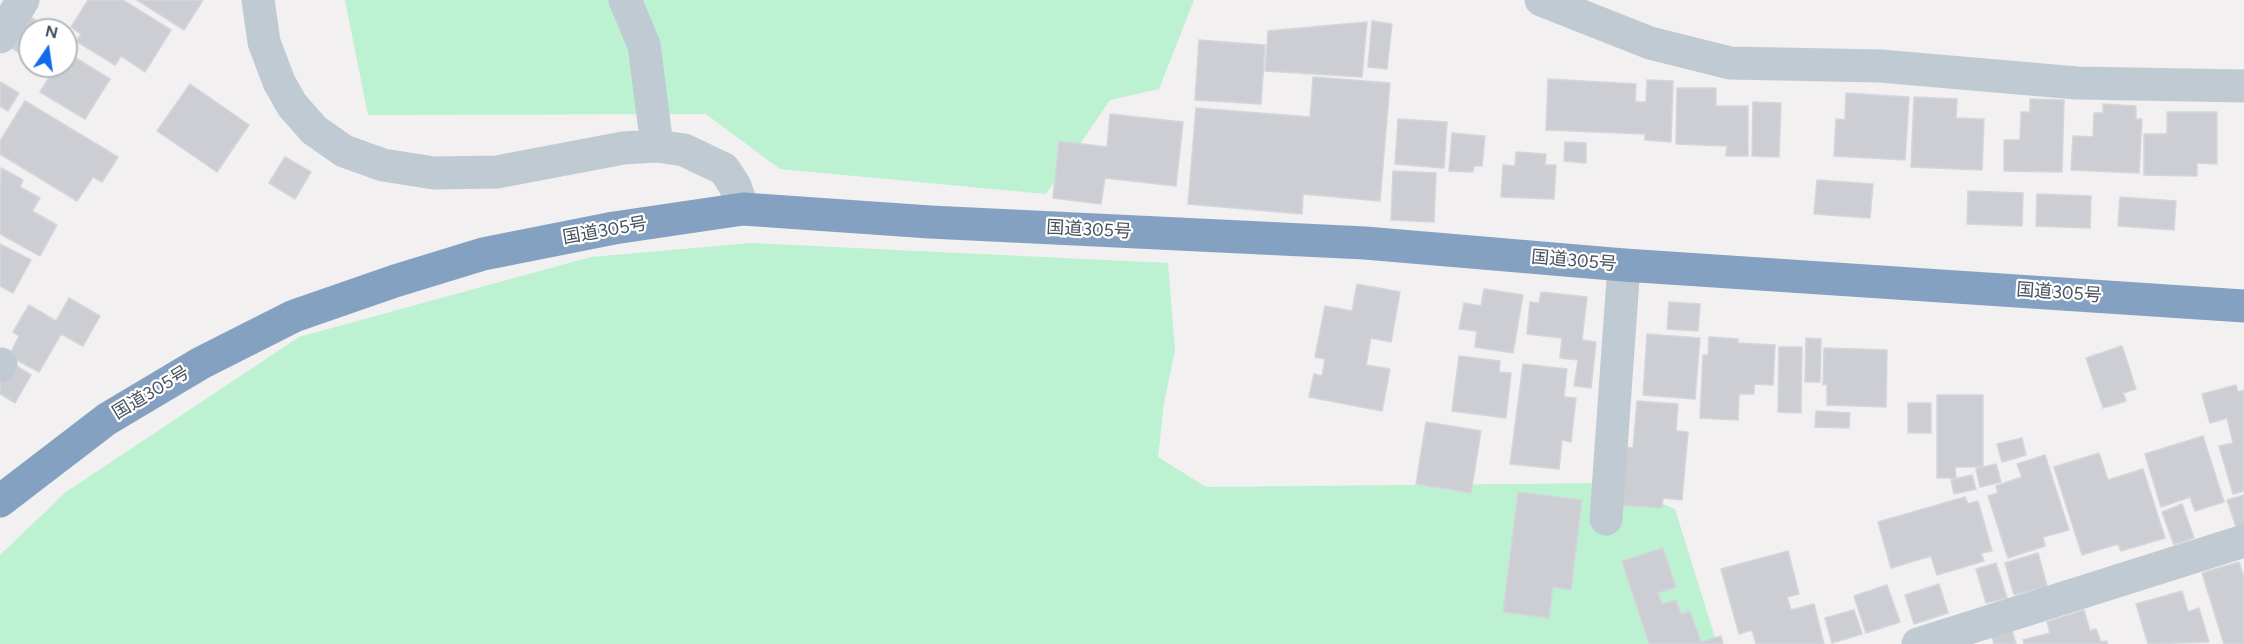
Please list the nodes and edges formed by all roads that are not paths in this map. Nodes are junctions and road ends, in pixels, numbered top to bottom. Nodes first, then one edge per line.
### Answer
1 (23, 0) edge
2 (258, 0) edge
3 (625, 0) edge
4 (1541, 0) edge
5 (0, 38) edge
6 (2244, 86) edge
7 (657, 146) junction
8 (743, 209) junction
9 (1624, 265) junction
10 (2244, 306) edge
11 (0, 501) edge
12 (1606, 519) dead end
13 (2244, 542) edge
14 (1918, 644) edge

1 - 5 street
2 - 7 street
3 - 7 street
4 - 6 street
7 - 8 street
8 - 9 highway, 国道305号
8 - 11 highway, 国道305号
9 - 10 highway, 国道305号
9 - 12 street
13 - 14 street

